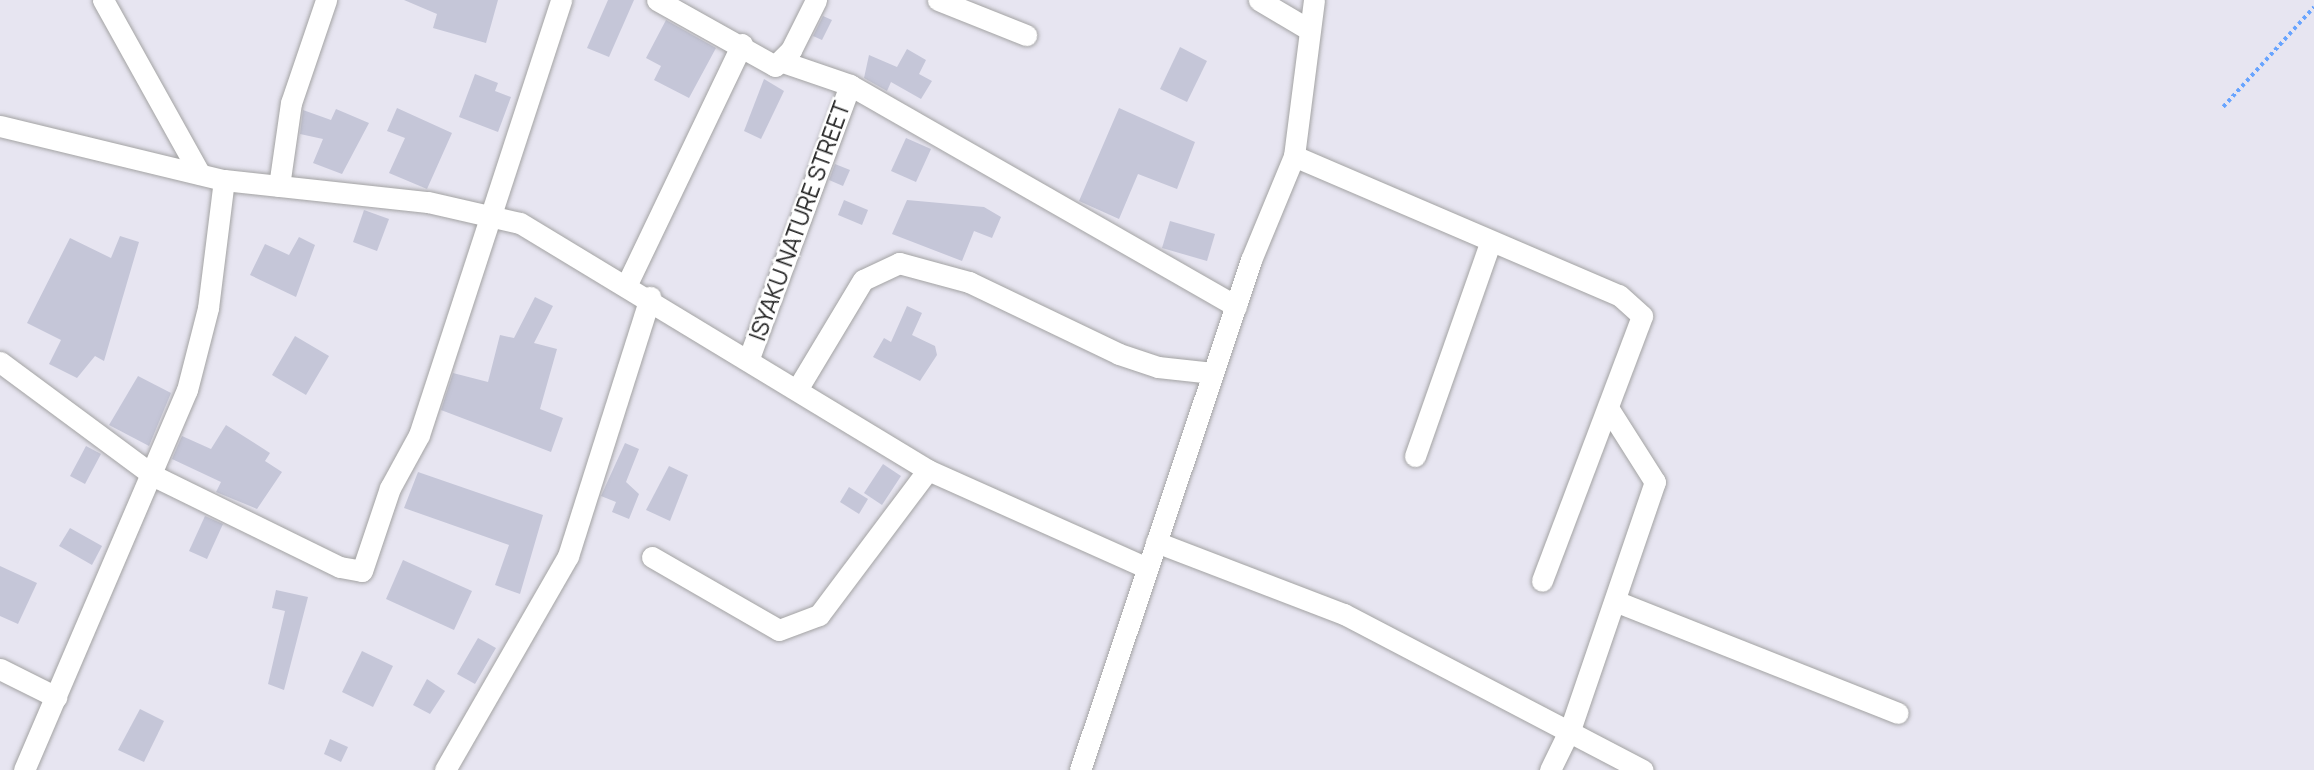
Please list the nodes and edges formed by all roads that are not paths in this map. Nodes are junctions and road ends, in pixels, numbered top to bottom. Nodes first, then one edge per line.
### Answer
1 (103, 0) edge
2 (326, 0) edge
3 (561, 0) edge
4 (657, 0) edge
5 (816, 0) edge
6 (938, 0) edge
7 (1259, 0) edge
8 (1314, 0) edge
9 (1308, 29) junction
10 (1026, 35) dead end
11 (742, 44) junction
12 (783, 61) junction
13 (850, 85) junction
14 (0, 125) edge
15 (1294, 156) junction
16 (200, 174) junction
17 (224, 180) junction
18 (279, 186) junction
19 (492, 213) junction
20 (1490, 243) junction
21 (627, 284) junction
22 (650, 297) junction
23 (1236, 306) junction
24 (749, 358) junction
25 (0, 362) edge
26 (1213, 373) junction
27 (798, 388) junction
28 (1608, 408) junction
29 (1415, 456) dead end
30 (928, 470) junction
31 (154, 476) junction
32 (1156, 542) junction
33 (652, 557) dead end
34 (1147, 568) junction
35 (1542, 581) dead end
36 (1615, 601) junction
37 (0, 669) edge
38 (57, 696) junction
39 (1898, 713) dead end
40 (1571, 727) junction
41 (24, 770) edge
42 (445, 770) edge
43 (1080, 770) edge
44 (1550, 770) edge
45 (1643, 770) edge

1 - 16 street
2 - 18 street
3 - 19 street
4 - 11 street
5 - 12 street
6 - 10 street
7 - 9 street
8 - 9 street
9 - 15 street
11 - 12 street
11 - 21 street
12 - 13 street
13 - 23 street
13 - 24 street, ISYAKU NATURE STREET
14 - 16 street
15 - 20 street
15 - 23 street
16 - 17 street
17 - 18 street
17 - 31 street
18 - 19 street
19 - 21 street
19 - 31 street
20 - 28 street
20 - 29 street
21 - 22 street
22 - 24 street
22 - 42 street
23 - 26 street
24 - 27 street
25 - 31 street
26 - 27 street
26 - 32 street
27 - 30 street
28 - 35 street
28 - 36 street
30 - 33 street
30 - 34 street
31 - 38 street
32 - 34 street
32 - 40 street
34 - 43 street
36 - 39 street
36 - 40 street
37 - 38 street
38 - 41 street
40 - 44 street
40 - 45 street

